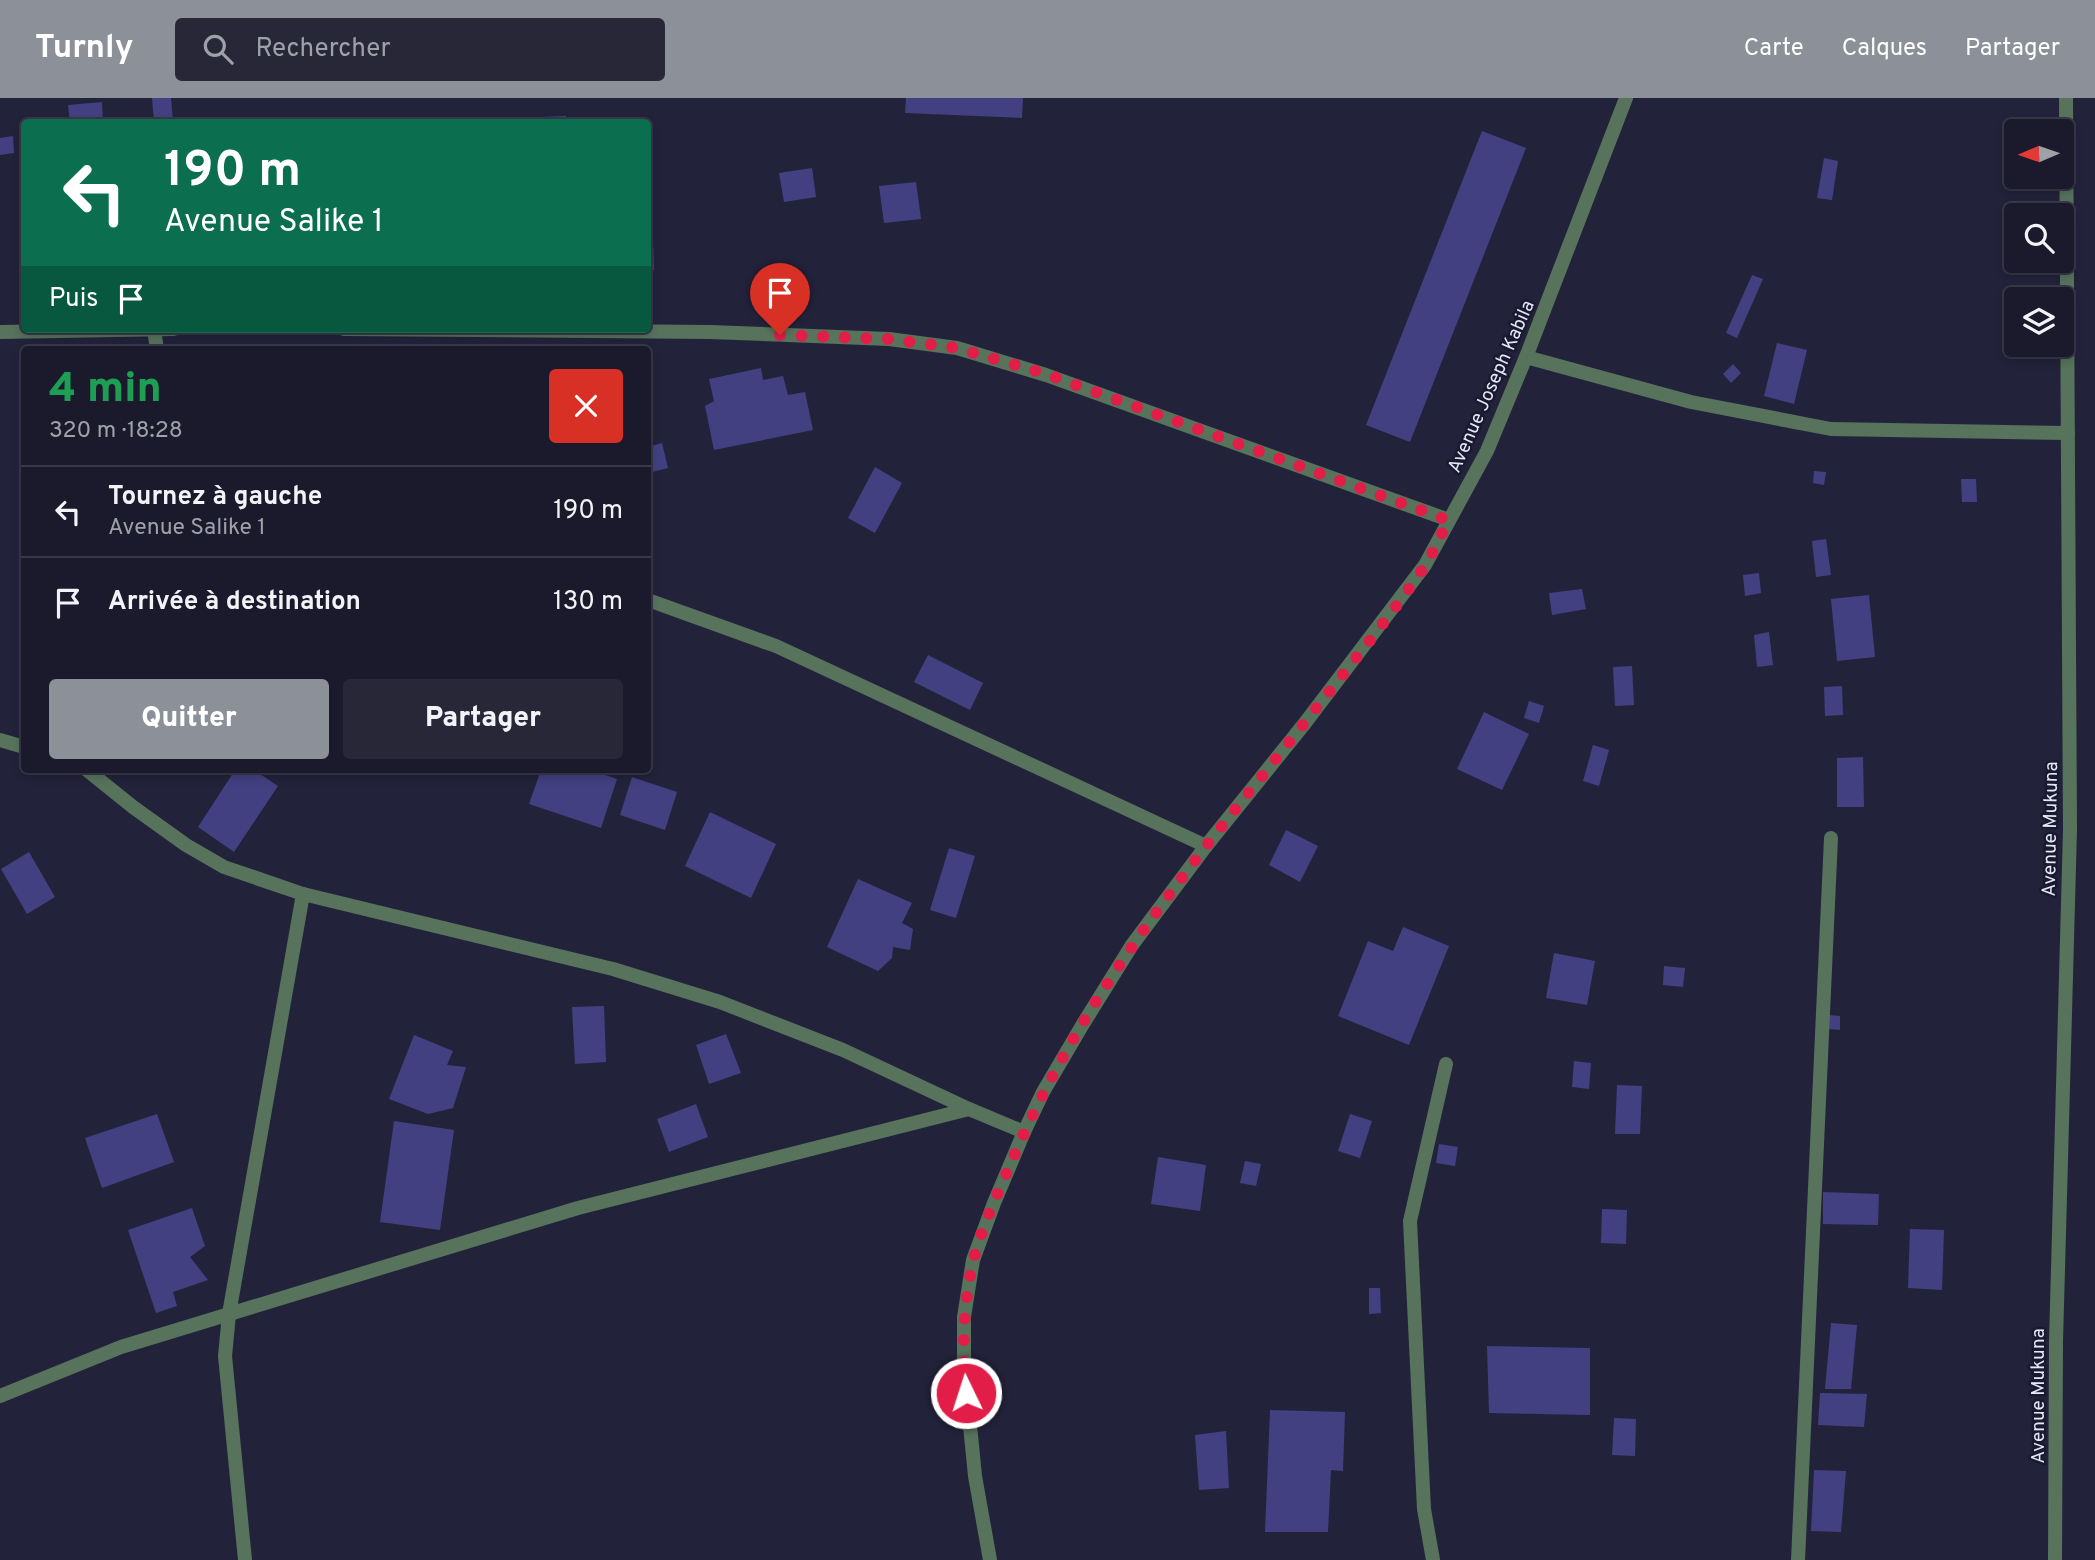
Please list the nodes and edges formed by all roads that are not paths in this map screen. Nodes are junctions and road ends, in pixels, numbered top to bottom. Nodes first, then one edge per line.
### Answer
1 (1626, 98) edge
2 (2066, 98) edge
3 (0, 332) edge
4 (21, 332) edge
5 (651, 332) edge
6 (1526, 357) junction
7 (2068, 433) junction
8 (1448, 520) junction
9 (651, 601) edge
10 (0, 740) edge
11 (21, 746) edge
12 (91, 773) edge
13 (1832, 838) dead end
14 (1206, 846) junction
15 (303, 894) junction
16 (1446, 1064) dead end
17 (969, 1109) junction
18 (1024, 1132) junction
19 (229, 1314) junction
20 (0, 1396) edge
21 (245, 1560) edge
22 (990, 1560) edge
23 (1433, 1560) edge
24 (1798, 1560) edge
25 (2055, 1560) edge

1 - 6 street, Avenue Joseph Kabila
2 - 7 street, Avenue Mukuna
3 - 4 street
5 - 8 street
6 - 7 street
6 - 8 street, Avenue Joseph Kabila
7 - 25 street, Avenue Mukuna
8 - 14 street, Avenue Joseph Kabila
9 - 14 street
10 - 11 street
12 - 15 street
13 - 24 street
14 - 18 street, Avenue Joseph Kabila
15 - 17 street
15 - 19 street
16 - 23 street
17 - 18 street
17 - 19 street
18 - 22 street, Avenue Joseph Kabila
19 - 20 street
19 - 21 street

